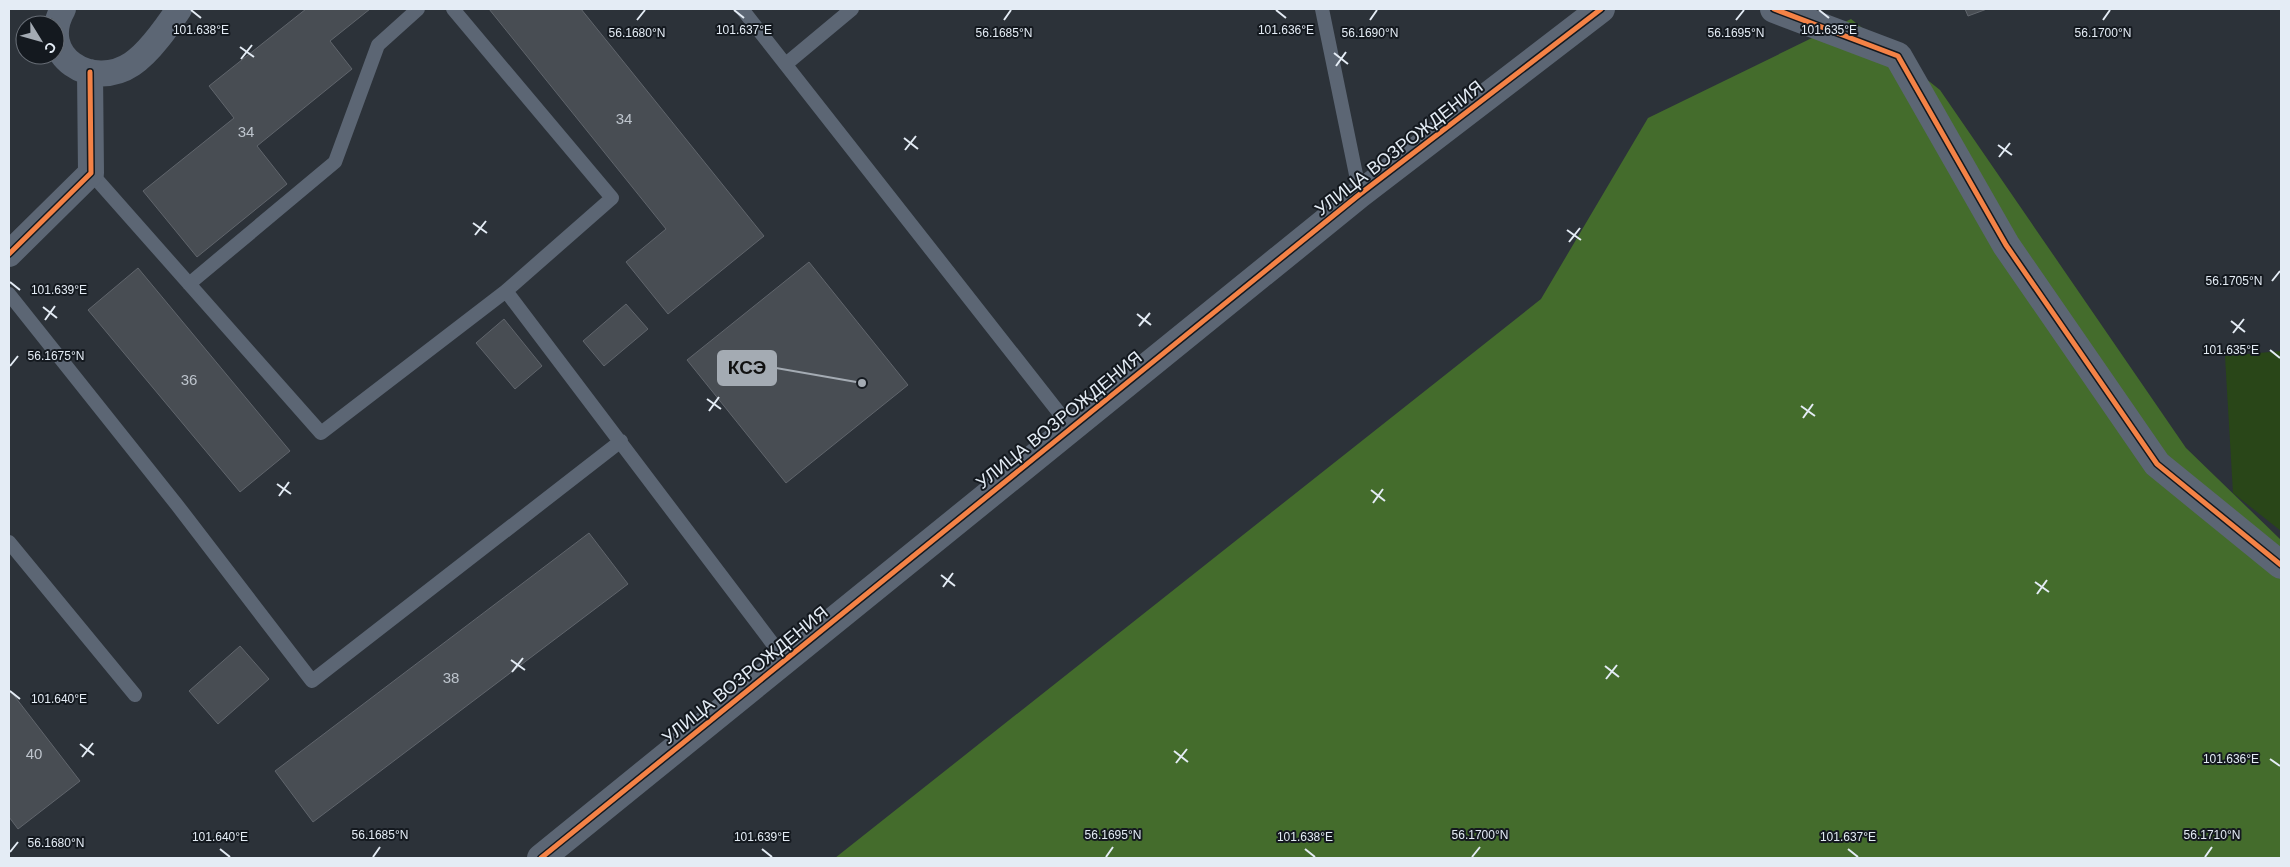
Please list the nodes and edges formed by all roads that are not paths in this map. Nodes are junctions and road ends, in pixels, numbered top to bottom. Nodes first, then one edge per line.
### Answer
1 (63, 9) edge
2 (179, 9) edge
3 (418, 9) edge
4 (453, 9) edge
5 (742, 9) edge
6 (852, 9) edge
7 (1322, 9) edge
8 (1601, 9) edge
9 (1774, 9) edge
10 (786, 64) junction
11 (90, 72) junction
12 (91, 173) junction
13 (1360, 194) junction
14 (9, 254) edge
15 (190, 284) junction
16 (506, 290) junction
17 (9, 294) edge
18 (1071, 428) junction
19 (620, 441) junction
20 (9, 542) edge
21 (2281, 564) edge
22 (786, 660) junction
23 (135, 695) dead end
24 (541, 858) edge

1 - 11 street
2 - 11 street
3 - 15 lane
4 - 16 lane
5 - 10 lane
6 - 10 lane
7 - 13 lane
8 - 13 street, УЛИЦА ВОЗРОЖДЕНИЯ
9 - 21 street
10 - 18 lane
11 - 12 street
12 - 14 street
12 - 15 lane
13 - 18 street, УЛИЦА ВОЗРОЖДЕНИЯ
15 - 16 lane
16 - 19 lane
17 - 19 lane
18 - 22 street, УЛИЦА ВОЗРОЖДЕНИЯ
19 - 22 lane
20 - 23 lane
22 - 24 street, УЛИЦА ВОЗРОЖДЕНИЯ

